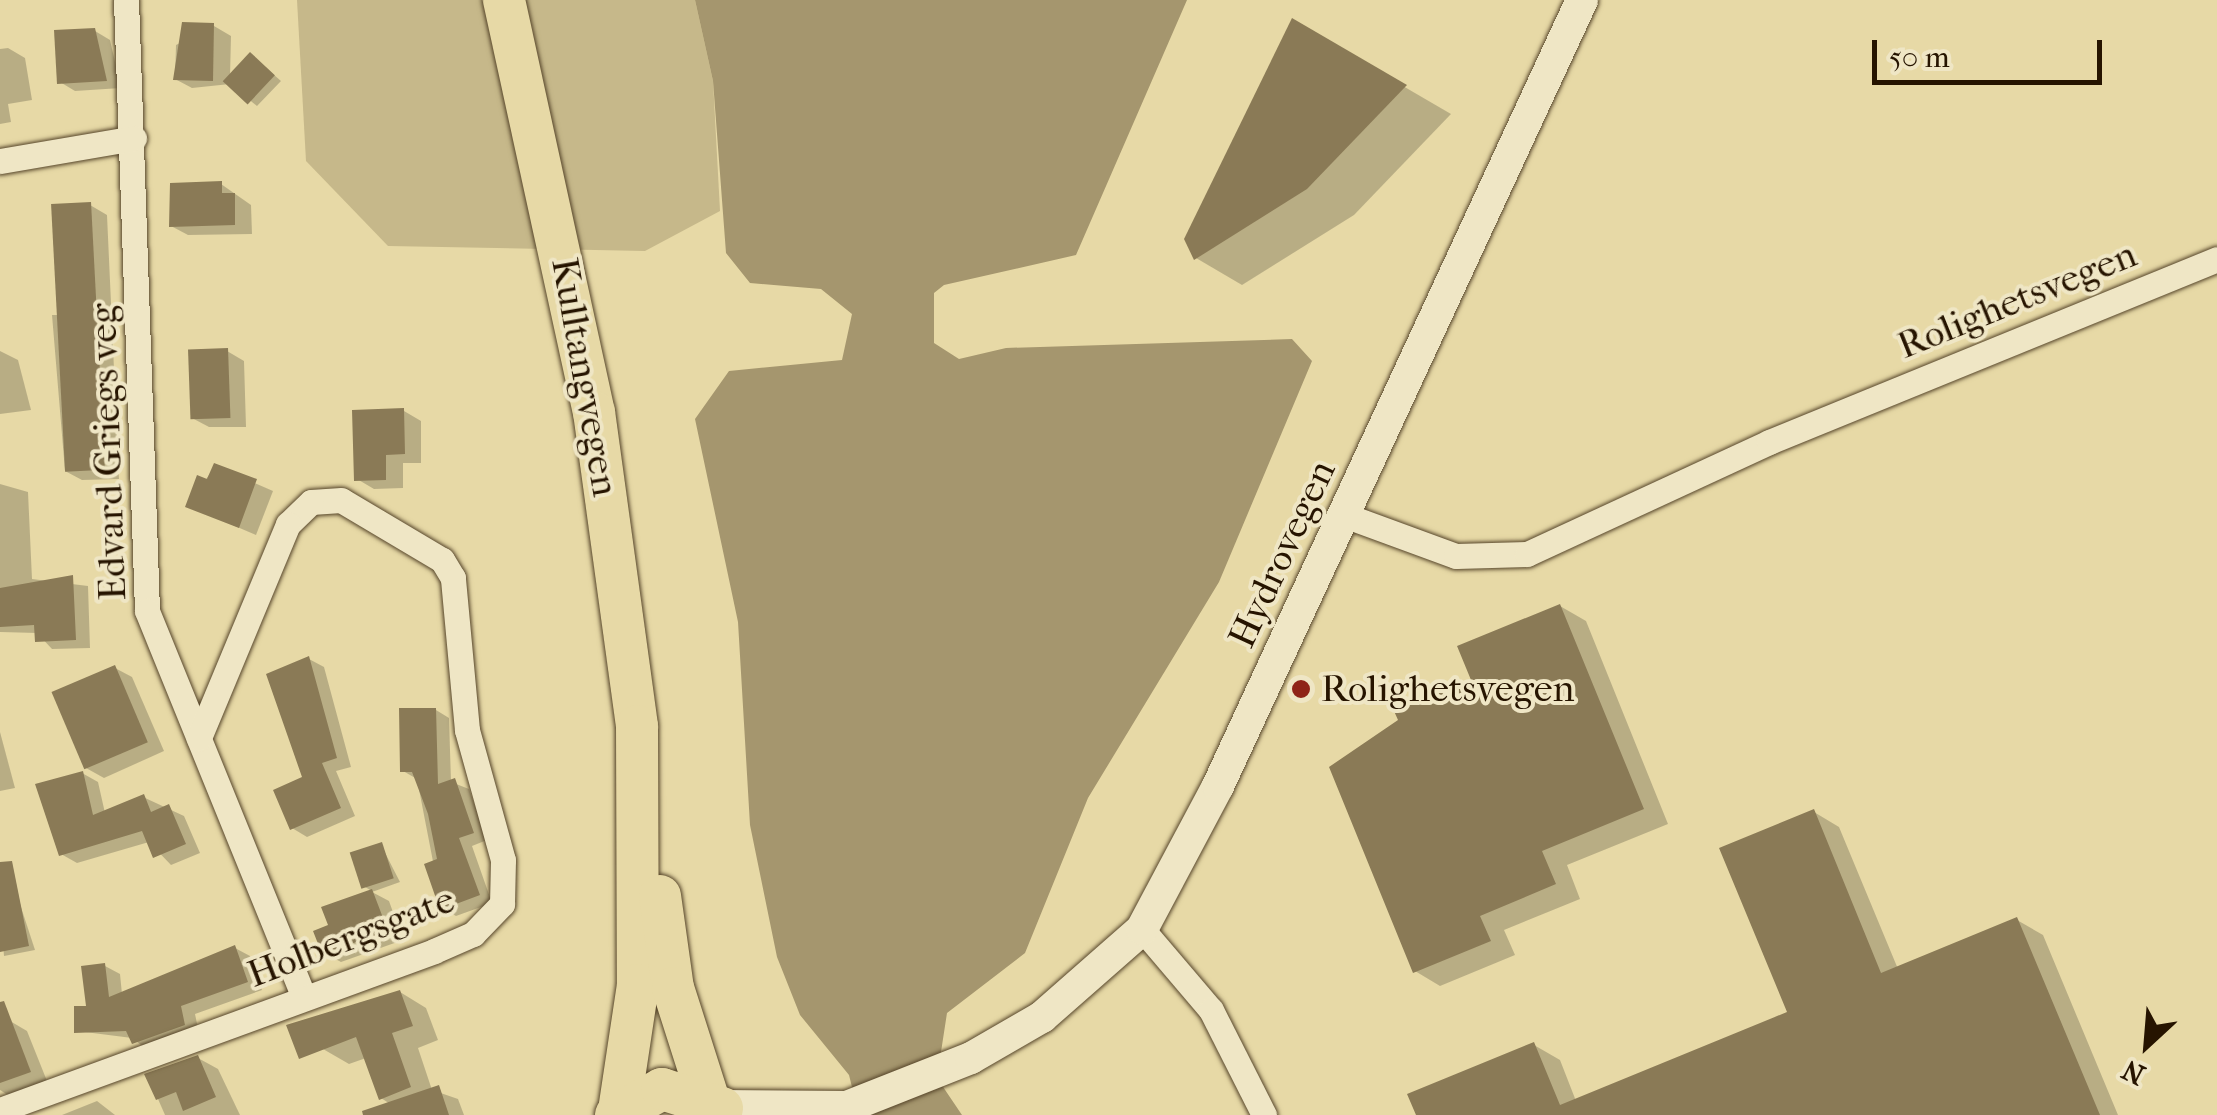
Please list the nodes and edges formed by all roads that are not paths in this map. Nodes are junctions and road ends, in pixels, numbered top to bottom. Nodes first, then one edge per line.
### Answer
1 (126, 0) edge
2 (504, 0) edge
3 (1610, 0) edge
4 (1581, 8) edge
5 (134, 138) junction
6 (0, 161) edge
7 (2217, 259) edge
8 (1344, 515) junction
9 (199, 738) junction
10 (639, 758) junction
11 (1142, 929) junction
12 (302, 994) junction
13 (719, 1106) edge
14 (0, 1110) edge
15 (844, 1111) edge
16 (618, 1112) edge
17 (1264, 1115) edge

1 - 5 street, Edvard Griegs veg
2 - 10 highway, Kulltangvegen
3 - 4 street, Hydrovegen
4 - 8 street, Hydrovegen
5 - 6 street
5 - 9 street, Edvard Griegs veg
7 - 8 street, Rolighetsvegen
8 - 11 street, Hydrovegen
9 - 12 street, Edvard Griegs veg
9 - 12 street, Holbergsgate
10 - 13 highway, Kulltangvegen
10 - 16 highway, Kulltangvegen
11 - 15 street, Hydrovegen
11 - 17 street
12 - 14 street, Holbergsgate
13 - 15 street
13 - 16 highway

